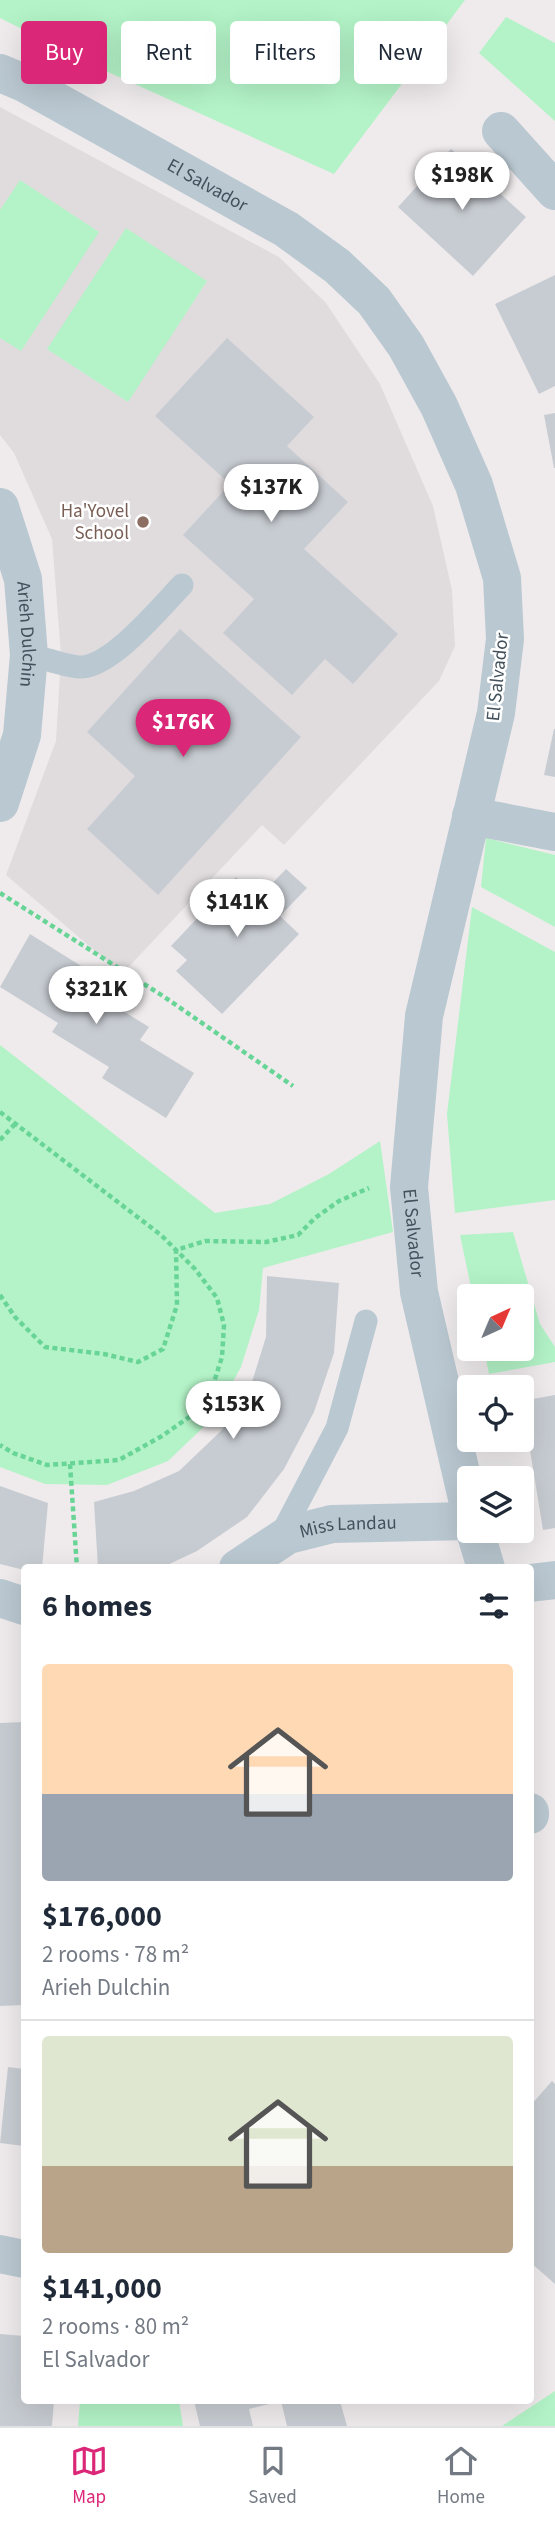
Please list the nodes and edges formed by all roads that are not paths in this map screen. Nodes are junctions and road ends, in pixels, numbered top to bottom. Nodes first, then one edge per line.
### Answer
1 (0, 73) edge
2 (501, 131) dead end
3 (555, 191) edge
4 (0, 507) edge
5 (182, 586) dead end
6 (29, 655) junction
7 (0, 803) edge
8 (471, 816) junction
9 (555, 832) edge
10 (366, 1321) dead end
11 (459, 1466) edge
12 (457, 1521) edge
13 (277, 1542) junction
14 (479, 1543) edge
15 (244, 1564) edge
16 (485, 1564) edge
17 (555, 1580) edge
18 (534, 1583) edge
19 (0, 1598) edge
20 (21, 1605) edge
21 (0, 2254) edge
22 (21, 2258) edge

1 - 8 street, El Salvador
2 - 3 street
4 - 6 street, Arieh Dulchin
5 - 6 lane
6 - 7 street, Arieh Dulchin
8 - 9 street
8 - 11 street, El Salvador
10 - 13 lane
12 - 13 street, Miss Landau
13 - 15 street, Miss Landau
14 - 16 street
17 - 18 street
19 - 20 street
21 - 22 street

